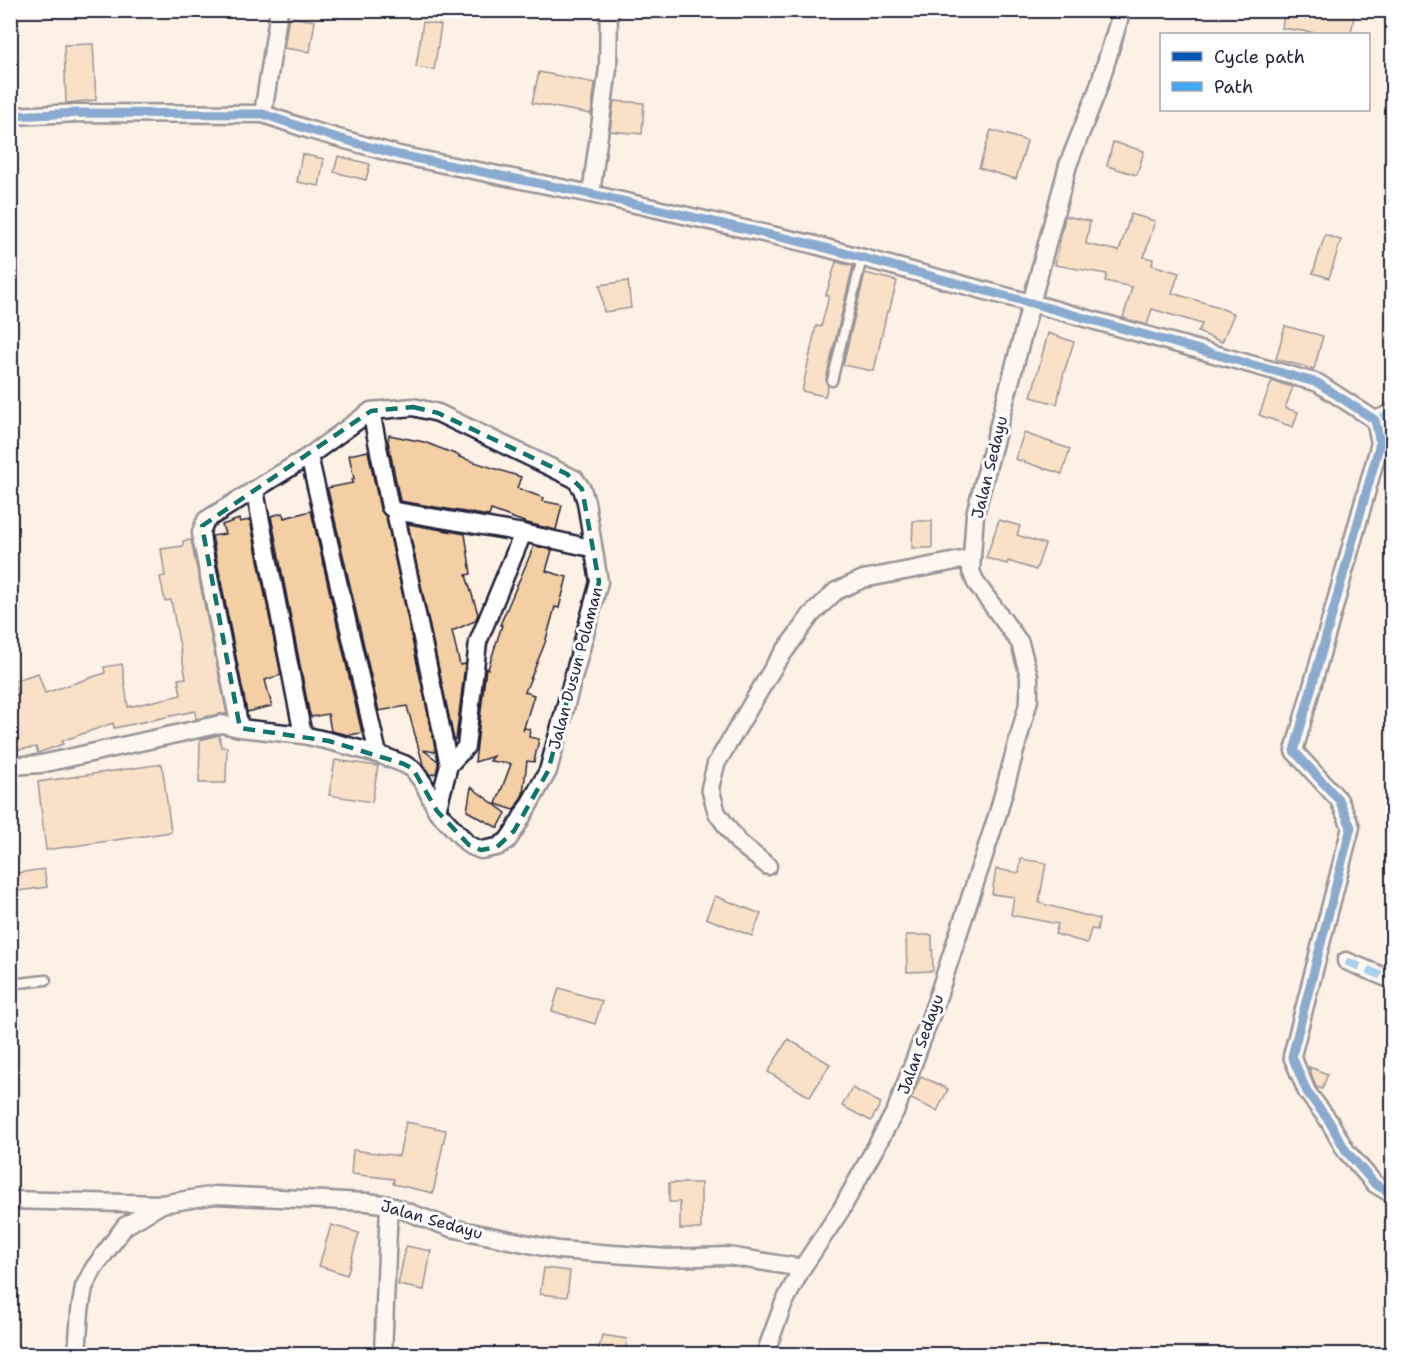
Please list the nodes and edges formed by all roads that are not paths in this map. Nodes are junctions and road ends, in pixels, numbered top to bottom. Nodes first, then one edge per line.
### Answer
1 (279, 10) edge
2 (609, 10) edge
3 (1122, 10) edge
4 (263, 114) junction
5 (10, 116) edge
6 (591, 194) junction
7 (862, 258) junction
8 (1031, 303) junction
9 (832, 381) dead end
10 (371, 411) junction
11 (1392, 414) edge
12 (1375, 420) junction
13 (309, 456) junction
14 (255, 491) junction
15 (395, 511) junction
16 (523, 533) junction
17 (591, 548) junction
18 (972, 558) junction
19 (240, 728) junction
20 (303, 735) junction
21 (378, 754) junction
22 (449, 765) junction
23 (10, 766) edge
24 (437, 811) junction
25 (768, 866) dead end
26 (1346, 961) dead end
27 (46, 980) dead end
28 (1392, 980) edge
29 (10, 984) edge
30 (1392, 1194) edge
31 (10, 1200) edge
32 (162, 1204) junction
33 (389, 1205) junction
34 (802, 1268) junction
35 (77, 1354) edge
36 (383, 1354) edge
37 (765, 1354) edge

1 - 4 street
2 - 6 street
3 - 8 street, Jalan Sedayu
4 - 5 street
4 - 6 street
6 - 7 street
7 - 8 street
7 - 9 lane
8 - 12 street
8 - 18 street, Jalan Sedayu
10 - 13 street
10 - 15 street
10 - 17 street, Jalan Dusun Polaman
11 - 12 street
12 - 30 street
13 - 14 street
13 - 21 street
14 - 19 street
14 - 20 street
15 - 16 street
15 - 22 street
16 - 17 street
16 - 22 street
17 - 24 street, Jalan Dusun Polaman
18 - 25 street
18 - 34 street, Jalan Sedayu
19 - 20 street, Jalan Dusun Polaman
19 - 23 street, Jalan Dusun Polaman
20 - 21 street, Jalan Dusun Polaman
21 - 24 street, Jalan Dusun Polaman
22 - 24 street
26 - 28 street
27 - 29 lane
31 - 32 street
32 - 33 street, Jalan Sedayu
32 - 35 street, Jalan Sedayu
33 - 34 street, Jalan Sedayu
33 - 36 street
34 - 37 street

